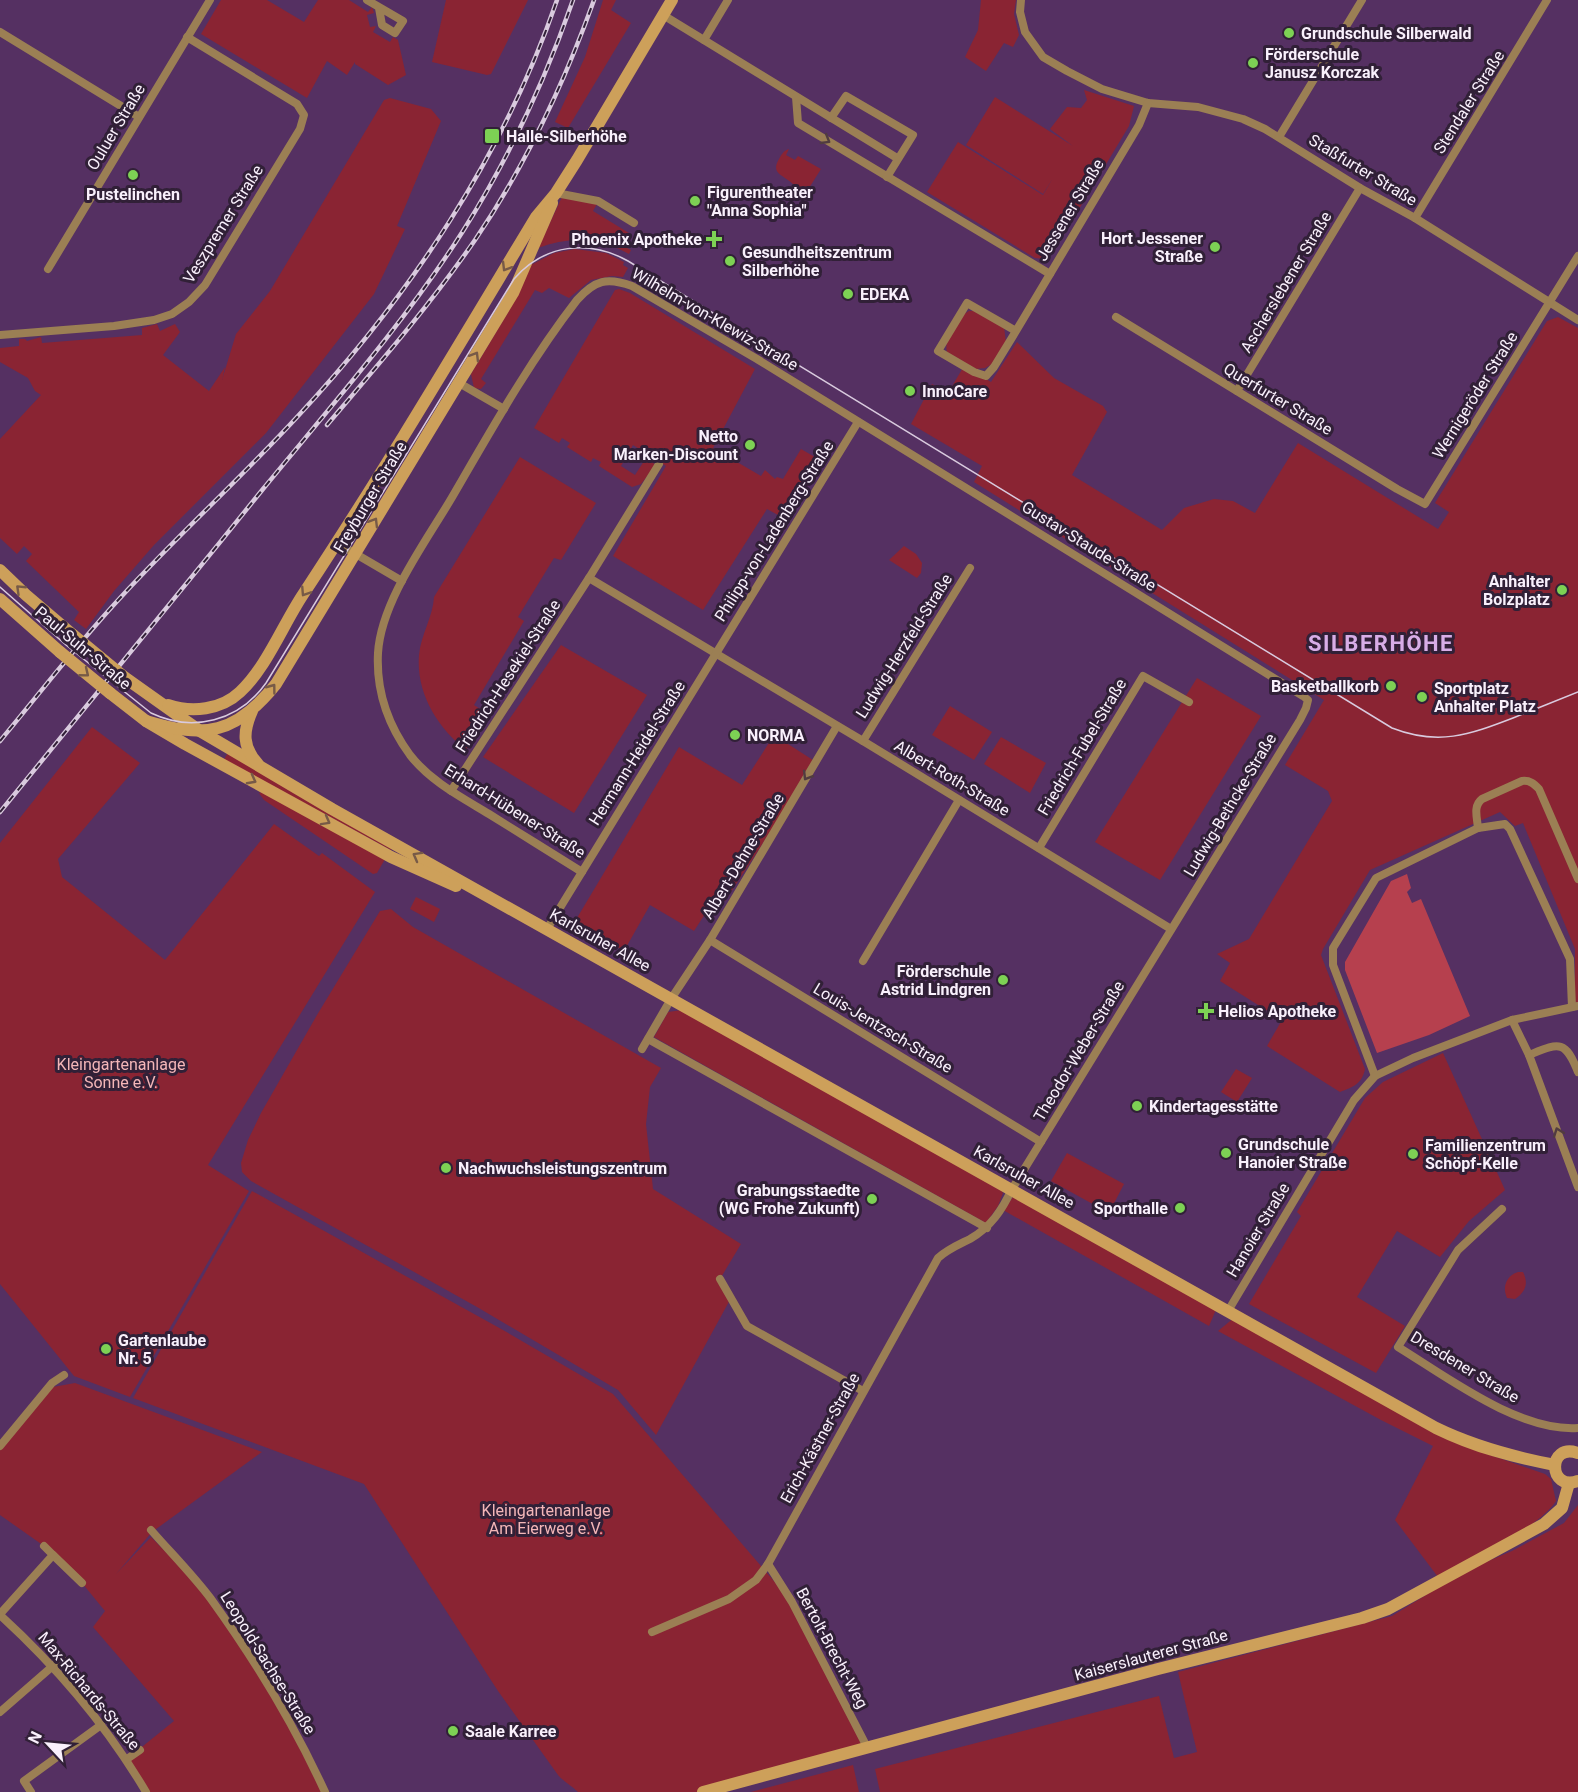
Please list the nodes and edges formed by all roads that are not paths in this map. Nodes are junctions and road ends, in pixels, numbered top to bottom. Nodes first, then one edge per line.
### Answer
1 (210, 0) edge
2 (367, 0) edge
3 (672, 0) edge
4 (728, 0) edge
5 (1021, 0) edge
6 (1362, 0) edge
7 (1547, 0) edge
8 (379, 8) dead end
9 (663, 15) junction
10 (0, 32) edge
11 (188, 37) junction
12 (704, 40) junction
13 (796, 97) junction
14 (1148, 103) junction
15 (139, 117) junction
16 (831, 118) junction
17 (1279, 137) junction
18 (897, 158) junction
19 (887, 177) junction
20 (1360, 188) junction
21 (556, 193) junction
22 (1415, 218) junction
23 (634, 223) dead end
24 (1578, 256) edge
25 (48, 269) dead end
26 (1050, 274) junction
27 (1549, 302) junction
28 (1116, 317) dead end
29 (1578, 320) edge
30 (1016, 331) junction
31 (0, 335) edge
32 (459, 383) junction
33 (1237, 392) junction
34 (504, 409) junction
35 (858, 422) junction
36 (659, 464) dead end
37 (1425, 504) joint
38 (337, 543) junction
39 (355, 553) junction
40 (970, 568) dead end
41 (0, 570) edge
42 (589, 578) junction
43 (402, 581) junction
44 (0, 599) edge
45 (715, 655) junction
46 (124, 677) joint
47 (1303, 696) joint
48 (156, 699) junction
49 (1189, 702) dead end
50 (209, 708) joint
51 (253, 710) junction
52 (146, 721) junction
53 (837, 726) junction
54 (200, 731) junction
55 (863, 741) junction
56 (263, 769) junction
57 (451, 791) junction
58 (959, 800) junction
59 (1478, 828) junction
60 (1039, 848) junction
61 (582, 872) junction
62 (1578, 879) edge
63 (486, 895) junction
64 (548, 929) junction
65 (1171, 929) junction
66 (710, 940) junction
67 (1574, 958) edge
68 (862, 961) dead end
69 (671, 999) junction
70 (1575, 1006) edge
71 (1512, 1020) junction
72 (648, 1039) junction
73 (642, 1049) dead end
74 (1528, 1055) junction
75 (1578, 1072) edge
76 (1375, 1076) junction
77 (1041, 1142) junction
78 (1578, 1187) edge
79 (1012, 1189) junction
80 (1502, 1209) dead end
81 (987, 1228) junction
82 (720, 1279) dead end
83 (1227, 1311) junction
84 (64, 1376) dead end
85 (863, 1391) junction
86 (1578, 1428) edge
87 (0, 1446) edge
88 (1578, 1453) edge
89 (1555, 1465) junction
90 (1573, 1482) edge
91 (151, 1530) dead end
92 (44, 1546) dead end
93 (53, 1555) junction
94 (768, 1564) junction
95 (82, 1583) dead end
96 (0, 1615) edge
97 (652, 1632) dead end
98 (62, 1658) dead end
99 (52, 1666) junction
100 (0, 1712) edge
101 (101, 1725) junction
102 (867, 1747) junction
103 (140, 1750) dead end
104 (127, 1760) junction
105 (143, 1791) edge
106 (31, 1792) edge
107 (325, 1792) edge
108 (703, 1792) edge

1 - 11 street, Ouluer Straße
2 - 8 street
3 - 9 street, Freyburger Straße
4 - 12 street
5 - 14 street, Staßfurter Straße
6 - 17 street
7 - 22 street, Stendaler Straße
9 - 12 street
9 - 21 street, Freyburger Straße
10 - 15 street
11 - 15 street, Ouluer Straße
11 - 31 street, Veszpremer Straße
12 - 13 street
13 - 16 street
13 -> 19 street
14 - 17 street, Staßfurter Straße
14 - 26 street, Jessener Straße
15 - 25 street, Ouluer Straße
16 - 18 street
16 - 18 street
17 - 20 street, Staßfurter Straße
18 - 19 street
19 - 26 street
20 - 22 street, Staßfurter Straße
20 - 33 street, Ascherslebener Straße
21 - 23 street
32 -> 21 street, Freyburger Straße
21 -> 38 street, Freyburger Straße
22 - 27 street, Staßfurter Straße
24 - 27 street, Wernigeröder Straße
26 - 30 street, Jessener Straße
27 - 29 street, Staßfurter Straße
27 - 37 street, Wernigeröder Straße
28 - 33 street, Querfurter Straße
30 - 30 street, Jessener Straße
32 - 34 street
39 -> 32 street, Freyburger Straße
33 - 37 street, Querfurter Straße
34 - 35 street, Wilhelm-von-Klewiz-Straße
34 - 43 street, Erhard-Hübener-Straße
35 - 45 street, Philipp-von-Ladenberg-Straße
35 - 47 street, Gustav-Staude-Straße
36 - 42 street, Friedrich-Hesekiel-Straße
38 - 39 street
38 -> 50 street, Freyburger Straße
39 - 43 street
51 -> 39 street, Freyburger Straße
40 - 55 street, Ludwig-Herzfeld-Straße
46 -> 41 street, Paul-Suhr-Straße, bridge
42 - 45 street
42 - 57 street, Friedrich-Hesekiel-Straße
43 - 57 street, Erhard-Hübener-Straße
44 -> 52 street, Paul-Suhr-Straße, bridge
45 - 53 street, Albert-Roth-Straße
45 - 61 street, Hermann-Heidel-Straße
46 - 48 street, Karlsruher Allee
47 - 65 street, Ludwig-Bethcke-Straße
48 - 50 street, Karlsruher Allee
48 - 54 street, Karlsruher Allee
49 - 60 street, Friedrich-Fubel-Straße
51 - 54 street, Freyburger Straße
51 - 56 street
52 - 54 street, Freyburger Straße
52 -> 63 street, Karlsruher Allee
53 - 55 street, Albert-Roth-Straße
53 -> 66 street, Albert-Dehne-Straße
54 - 56 street, Karlsruher Allee
55 - 58 street, Albert-Roth-Straße
63 -> 56 street, Karlsruher Allee
57 - 61 street, Erhard-Hübener-Straße
58 - 60 street, Albert-Roth-Straße
58 - 68 street
59 - 62 street
59 - 67 street, Hanoier Straße
59 - 76 street, Hanoier Straße
60 - 65 street, Albert-Roth-Straße
61 - 64 street, Hermann-Heidel-Straße
63 - 64 street, Karlsruher Allee
64 - 69 street, Karlsruher Allee
65 - 77 street, Theodor-Weber-Straße
66 - 69 street, Albert-Dehne-Straße
66 - 77 street, Louis-Jentzsch-Straße
67 - 70 street, Hanoier Straße
69 - 72 street, Albert-Dehne-Straße
69 - 79 street, Karlsruher Allee
70 - 71 street, Hanoier Straße
71 - 74 street
71 - 76 street, Hanoier Straße
72 - 73 street, Albert-Dehne-Straße
72 - 81 street
74 - 75 street
78 -> 74 street
76 - 83 street, Hanoier Straße
77 - 79 street, Theodor-Weber-Straße
79 - 81 street, Erich-Kästner-Straße
79 - 83 street, Karlsruher Allee
80 - 86 street, Dresdener Straße
81 - 85 street, Erich-Kästner-Straße
82 - 85 street
83 - 89 street, Karlsruher Allee
84 - 87 street
85 - 94 street, Erich-Kästner-Straße
88 - 89 street
89 - 90 street
90 - 102 street, Kaiserslauterer Straße
91 - 107 street, Leopold-Sachse-Straße
92 - 93 street
93 - 95 street
93 - 96 street
94 - 97 street, Erich-Kästner-Straße
94 - 102 street, Bertolt-Brecht-Weg
96 - 99 street, Max-Richards-Straße
98 - 99 street
99 - 100 street
99 - 101 street, Max-Richards-Straße
101 - 104 street, Max-Richards-Straße
101 - 106 street
102 - 108 street, Kaiserslauterer Straße
103 - 104 street
104 - 105 street, Max-Richards-Straße

